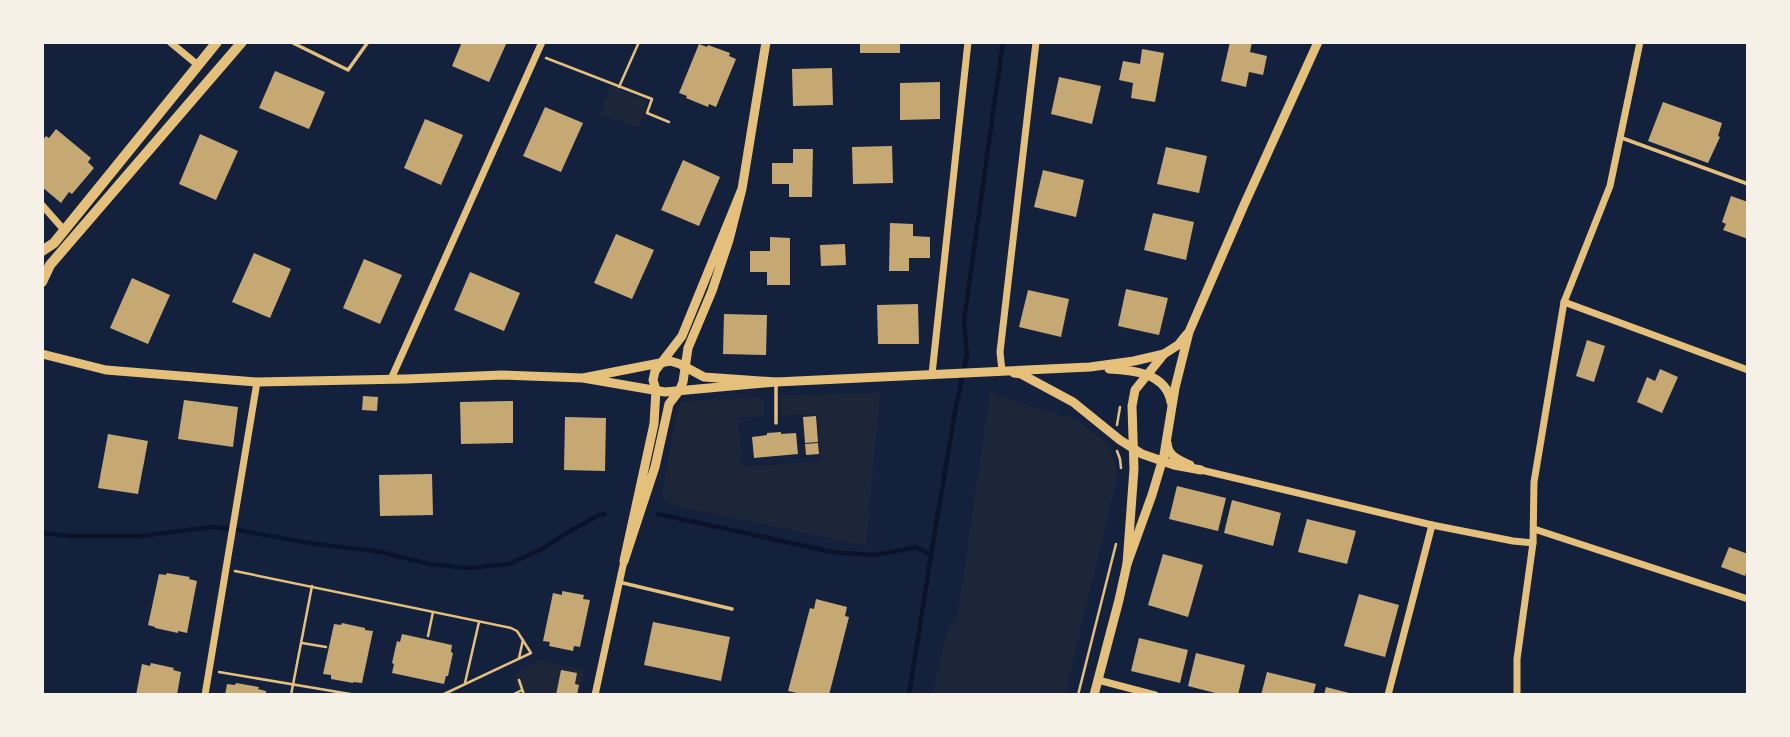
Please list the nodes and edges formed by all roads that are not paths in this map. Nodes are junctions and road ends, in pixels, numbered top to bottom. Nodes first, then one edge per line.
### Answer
1 (170, 42) edge
2 (217, 42) edge
3 (242, 42) edge
4 (291, 42) edge
5 (368, 42) edge
6 (542, 42) edge
7 (766, 42) edge
8 (968, 42) edge
9 (1036, 42) edge
10 (1640, 42) edge
11 (1315, 43) edge
12 (199, 65) junction
13 (1620, 137) junction
14 (1748, 184) edge
15 (742, 189) junction
16 (42, 205) edge
17 (64, 230) junction
18 (42, 251) edge
19 (42, 282) edge
20 (1564, 302) junction
21 (1189, 332) junction
22 (42, 354) edge
23 (1164, 354) junction
24 (662, 362) junction
25 (686, 367) junction
26 (1090, 367) junction
27 (1748, 370) edge
28 (1002, 371) junction
29 (1147, 373) junction
30 (932, 374) junction
31 (583, 377) junction
32 (391, 379) junction
33 (257, 382) junction
34 (776, 382) junction
35 (656, 390) junction
36 (679, 391) junction
37 (1171, 407) junction
38 (776, 423) dead end
39 (1166, 439) junction
40 (1117, 442) junction
41 (1133, 448) junction
42 (1162, 461) junction
43 (1201, 470) junction
44 (1133, 492) junction
45 (1432, 525) junction
46 (1534, 529) junction
47 (1534, 543) junction
48 (624, 561) junction
49 (1127, 564) junction
50 (619, 582) junction
51 (1748, 599) edge
52 (732, 609) dead end
53 (1098, 680) junction
54 (205, 695) edge
55 (595, 695) edge
56 (1094, 695) edge
57 (1155, 695) edge
58 (1388, 695) edge
59 (1517, 695) edge

1 - 12 street
2 - 12 main road
3 - 19 main road
4 - 5 lane
6 - 32 street
7 - 15 street
8 - 30 street
9 - 28 street
10 - 13 street
11 - 21 street
12 - 17 main road
13 - 14 lane
13 - 20 street
15 - 24 street
15 - 25 street
16 - 17 street
17 - 18 main road
20 - 27 street
20 - 46 street
21 - 23 street
21 - 37 street
22 - 33 street
23 - 26 street
23 - 29 street
24 - 25 street
24 - 31 street
24 - 35 street
25 - 34 street
25 - 36 street
26 - 28 street
26 - 29 street
28 - 30 street
28 - 40 street
29 - 37 street
29 - 41 street
30 - 34 street
31 - 32 street
31 - 35 street
32 - 33 street
33 - 54 street
34 - 36 street
34 - 38 lane
35 - 36 street
35 - 48 street
36 - 48 street
37 - 39 street
39 - 42 street
39 - 43 street
40 - 41 street
40 - 44 street
41 - 42 street
41 - 44 street
42 - 43 street
42 - 49 street
43 - 45 street
44 - 49 street
45 - 47 street
45 - 58 street
46 - 47 street
46 - 51 street
47 - 59 street
48 - 50 street
49 - 53 street
50 - 52 lane
50 - 55 street
53 - 56 street
53 - 57 street

